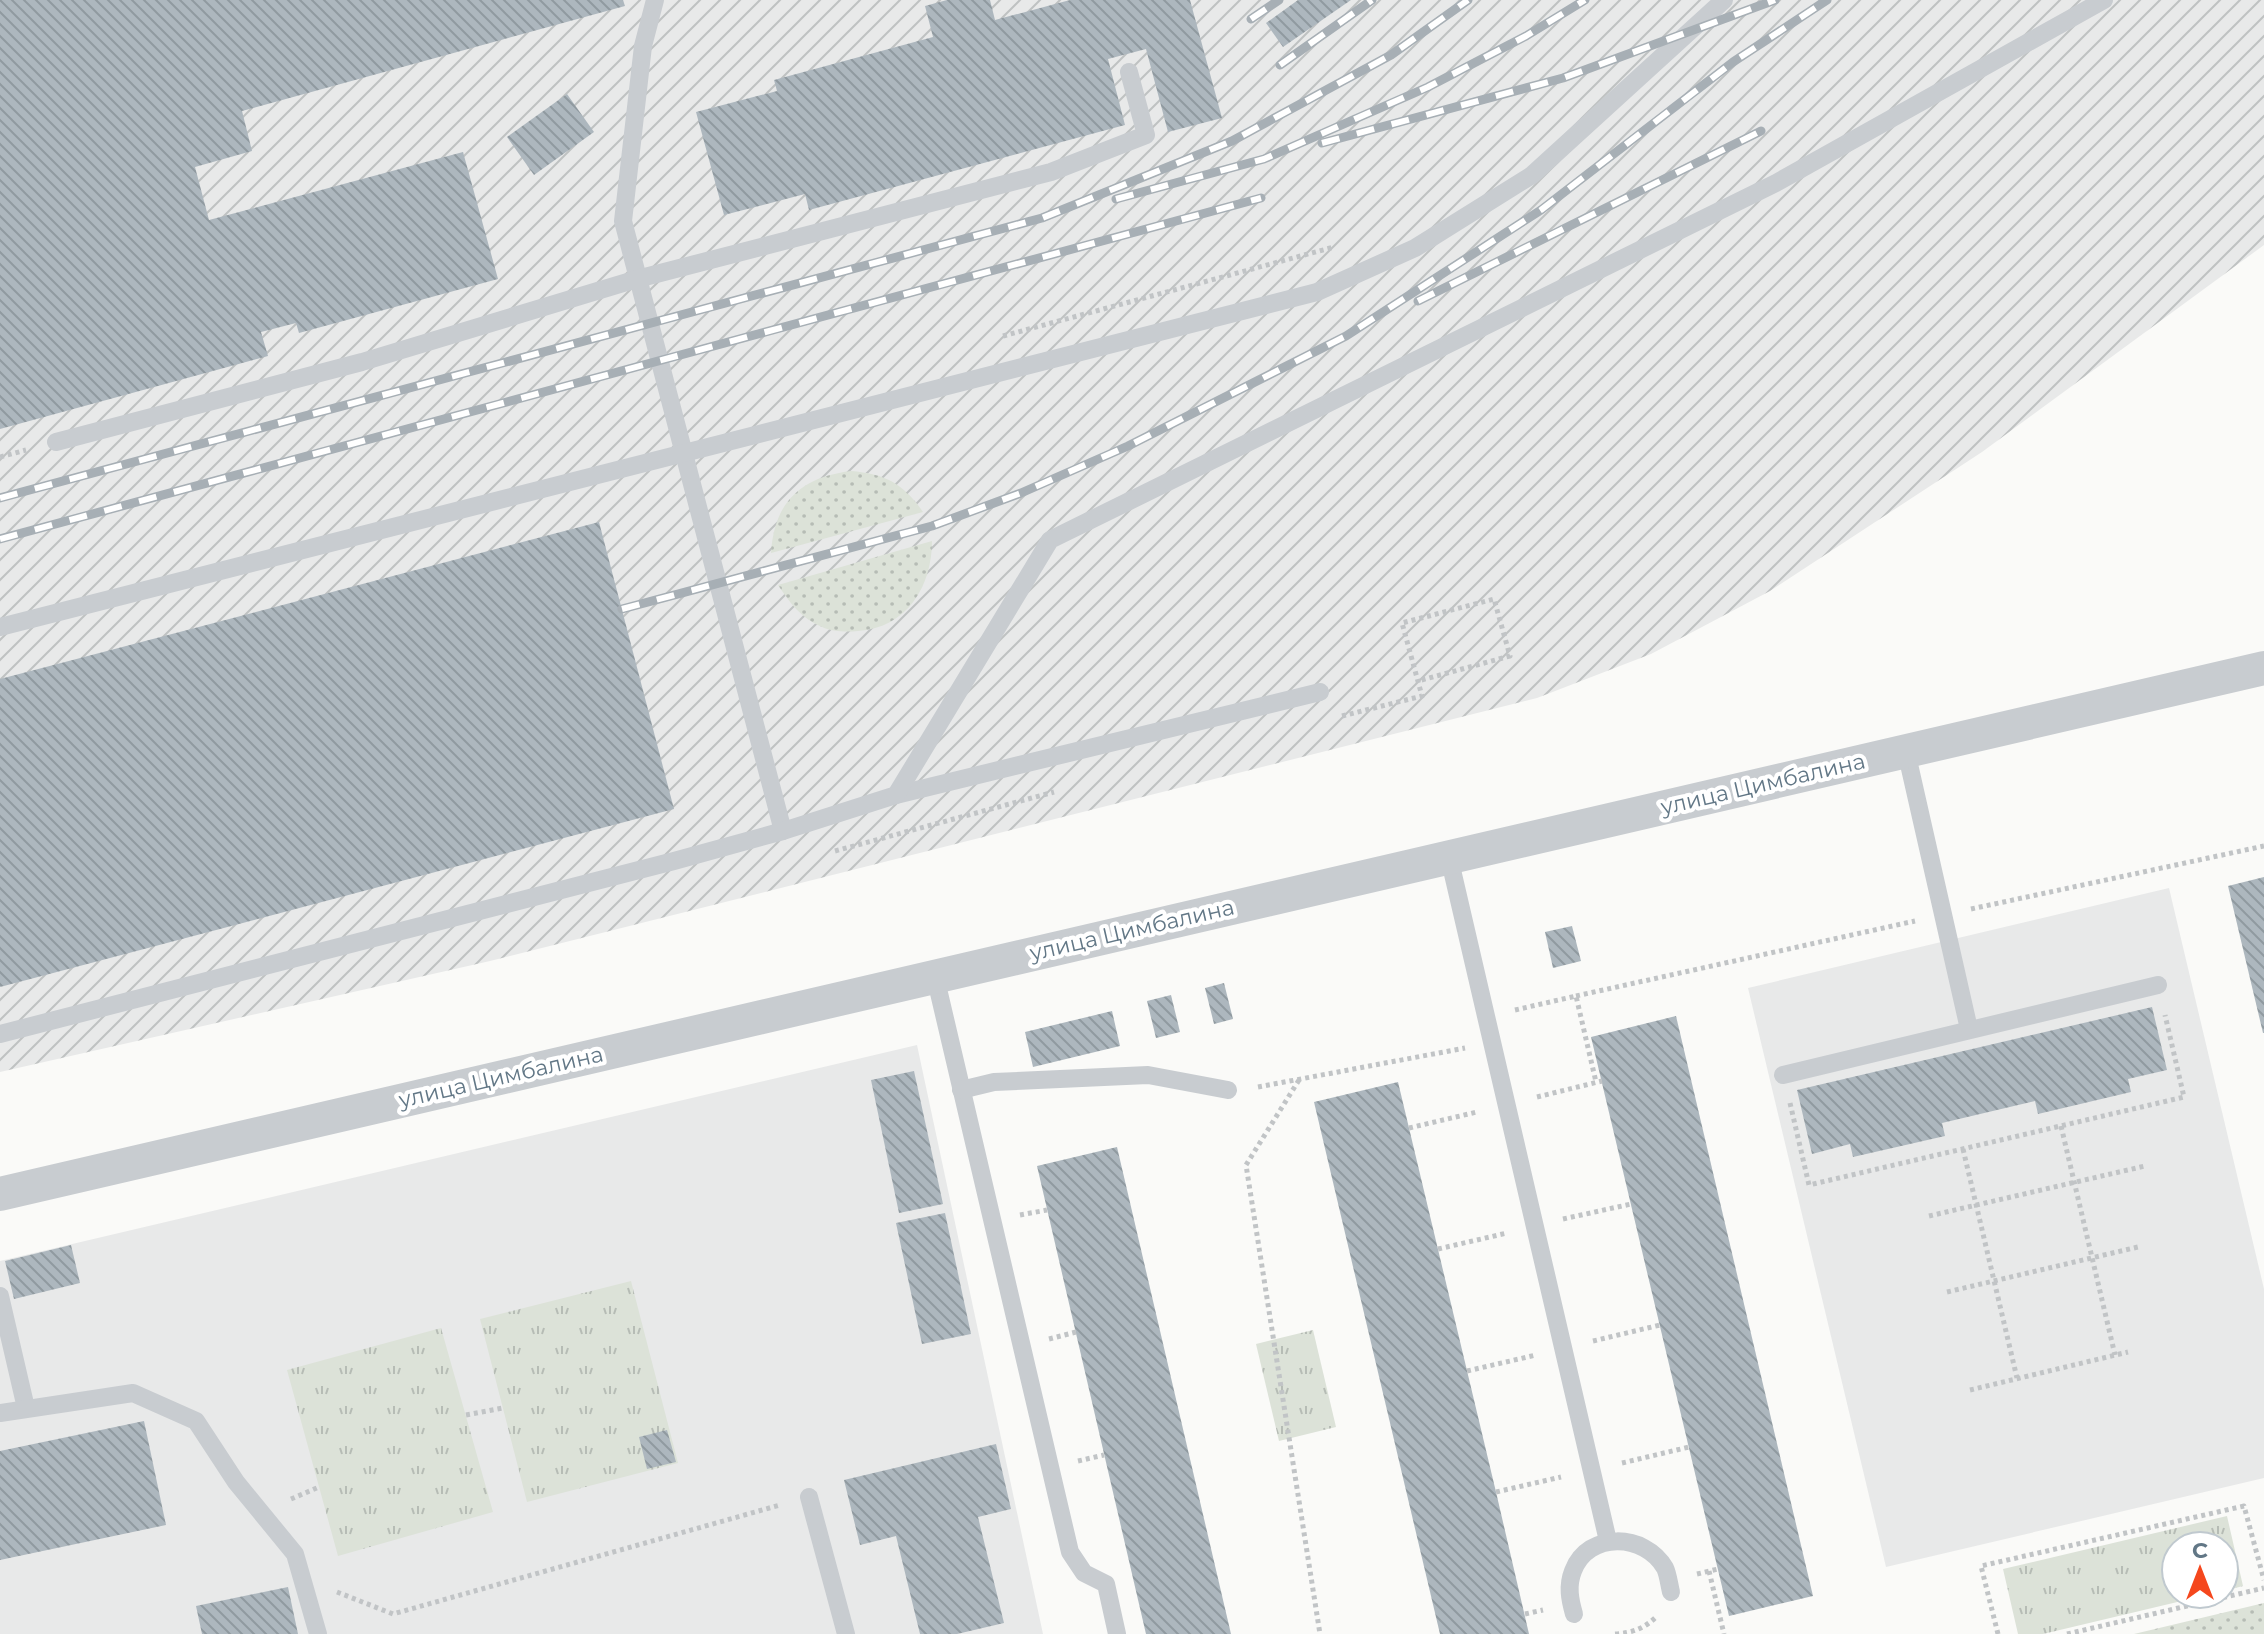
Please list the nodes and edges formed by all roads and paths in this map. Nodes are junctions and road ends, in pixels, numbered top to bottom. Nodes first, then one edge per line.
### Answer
1 (655, 0) edge
2 (1724, 0) edge
3 (2104, 0) edge
4 (1129, 72) dead end
5 (1341, 245) dead end
6 (637, 279) junction
7 (992, 339) dead end
8 (56, 442) dead end
9 (682, 454) junction
10 (1402, 623) dead end
11 (0, 627) edge
12 (2264, 668) edge
13 (1418, 681) dead end
14 (1320, 692) dead end
15 (1906, 751) junction
16 (896, 795) junction
17 (783, 831) junction
18 (1449, 857) junction
19 (935, 976) junction
20 (2158, 985) joint
21 (1487, 1016) junction
22 (1969, 1029) junction
23 (0, 1034) edge
24 (1493, 1042) junction
25 (1783, 1075) joint
26 (1299, 1080) junction
27 (1596, 1082) dead end
28 (1278, 1084) dead end
29 (961, 1090) junction
30 (1228, 1090) dead end
31 (2061, 1126) junction
32 (1963, 1149) junction
33 (2145, 1166) dead end
34 (2074, 1182) junction
35 (0, 1194) edge
36 (1976, 1205) junction
37 (1929, 1216) dead end
38 (2138, 1247) dead end
39 (2092, 1258) junction
40 (1994, 1281) junction
41 (1947, 1292) dead end
42 (0, 1296) edge
43 (2128, 1352) dead end
44 (2115, 1355) junction
45 (2017, 1378) junction
46 (1970, 1390) dead end
47 (26, 1408) junction
48 (503, 1408) dead end
49 (0, 1413) edge
50 (466, 1415) dead end
51 (809, 1497) joint
52 (1608, 1541) junction
53 (1709, 1571) dead end
54 (302, 1579) junction
55 (2264, 1580) edge
56 (2264, 1588) edge
57 (1671, 1592) joint
58 (1574, 1614) dead end
59 (318, 1634) edge
60 (846, 1634) edge
61 (1117, 1634) edge
62 (1320, 1634) edge
63 (1615, 1634) edge
64 (1630, 1634) edge
65 (1724, 1634) edge
66 (1998, 1634) edge
67 (2067, 1634) edge

1 - 6 lane
2 - 9 lane
3 - 16 lane
4 - 6 lane
5 - 7 path
6 - 8 lane
6 - 9 lane
9 - 11 lane
9 - 17 lane
10 - 13 path
12 - 15 street, улица Цимбалина
14 - 16 lane
15 - 18 street, улица Цимбалина
15 - 22 lane
16 - 17 lane
17 - 23 lane
18 - 19 street, улица Цимбалина
18 - 21 lane
19 - 29 lane
19 - 35 street, улица Цимбалина
20 - 22 lane
20 - 31 path
21 - 24 lane
21 - 27 path
22 - 25 lane
24 - 26 path
24 - 52 lane
25 - 32 path
26 - 28 path
26 - 62 path
29 - 30 lane
29 - 61 lane
31 - 32 path
31 - 34 path
32 - 36 path
33 - 34 path
34 - 36 path
34 - 39 path
36 - 37 path
36 - 40 path
38 - 39 path
39 - 40 path
39 - 44 path
40 - 41 path
40 - 45 path
42 - 47 lane
43 - 44 path
44 - 45 path
45 - 46 path
47 - 49 lane
47 - 54 lane
48 - 50 path
51 - 54 path
51 - 60 lane
52 - 57 lane
52 - 58 lane
53 - 65 path
54 - 59 lane
55 - 66 path
56 - 67 path
57 - 64 path
63 - 64 path

